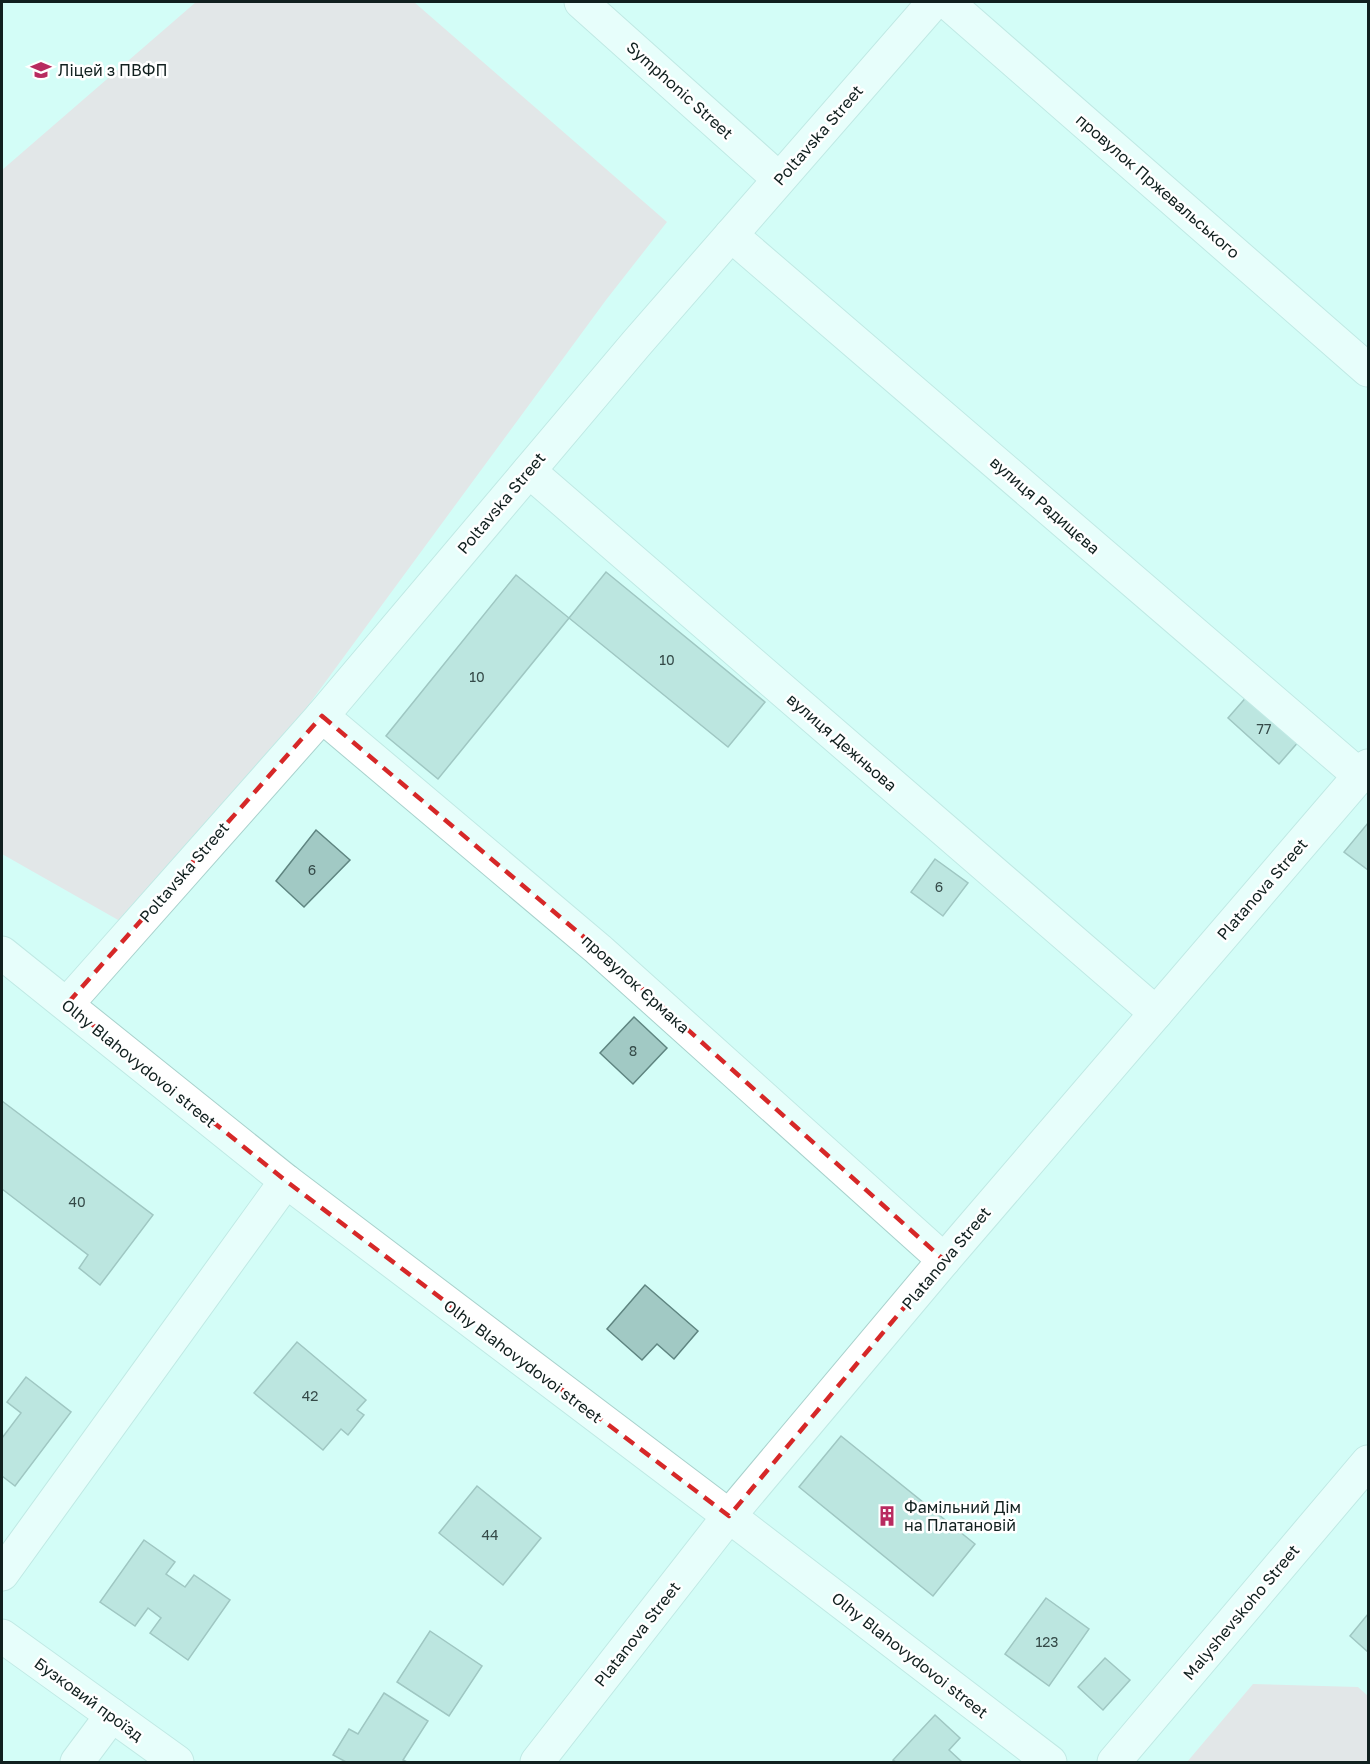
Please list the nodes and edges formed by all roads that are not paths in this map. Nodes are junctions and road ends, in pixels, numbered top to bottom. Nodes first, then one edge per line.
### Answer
1 (581, 2) edge
2 (934, 2) edge
3 (947, 2) edge
4 (779, 179) junction
5 (731, 235) junction
6 (1368, 370) edge
7 (529, 471) junction
8 (322, 716) junction
9 (1364, 771) edge
10 (2, 953) edge
11 (67, 1004) junction
12 (1156, 1013) junction
13 (286, 1182) junction
14 (944, 1260) junction
15 (1368, 1462) edge
16 (729, 1516) junction
17 (2, 1574) edge
18 (2, 1636) edge
19 (112, 1715) junction
20 (77, 1762) edge
21 (177, 1762) edge
22 (537, 1762) edge
23 (1050, 1762) edge
24 (1114, 1762) edge

1 - 4 street, Symphonic Street
2 - 4 street, Poltavska Street
3 - 6 street, провулок Пржевальського
4 - 5 street, Poltavska Street
5 - 7 street, Poltavska Street
5 - 9 street, вулиця Радищєва
7 - 8 street, Poltavska Street
7 - 12 street, вулиця Дежньова
8 - 11 street, Poltavska Street
8 - 14 street, провулок Єрмака
9 - 12 street, Platanova Street
10 - 11 street, Olhy Blahovydovoi street
11 - 13 street, Olhy Blahovydovoi street
12 - 14 street, Platanova Street
13 - 16 street, Olhy Blahovydovoi street
13 - 17 street
14 - 16 street, Platanova Street
15 - 24 street, Malyshevskoho Street
16 - 22 street, Platanova Street
16 - 23 street, Olhy Blahovydovoi street
18 - 19 street, Бузковий проїзд
19 - 20 street
19 - 21 street, Бузковий проїзд

